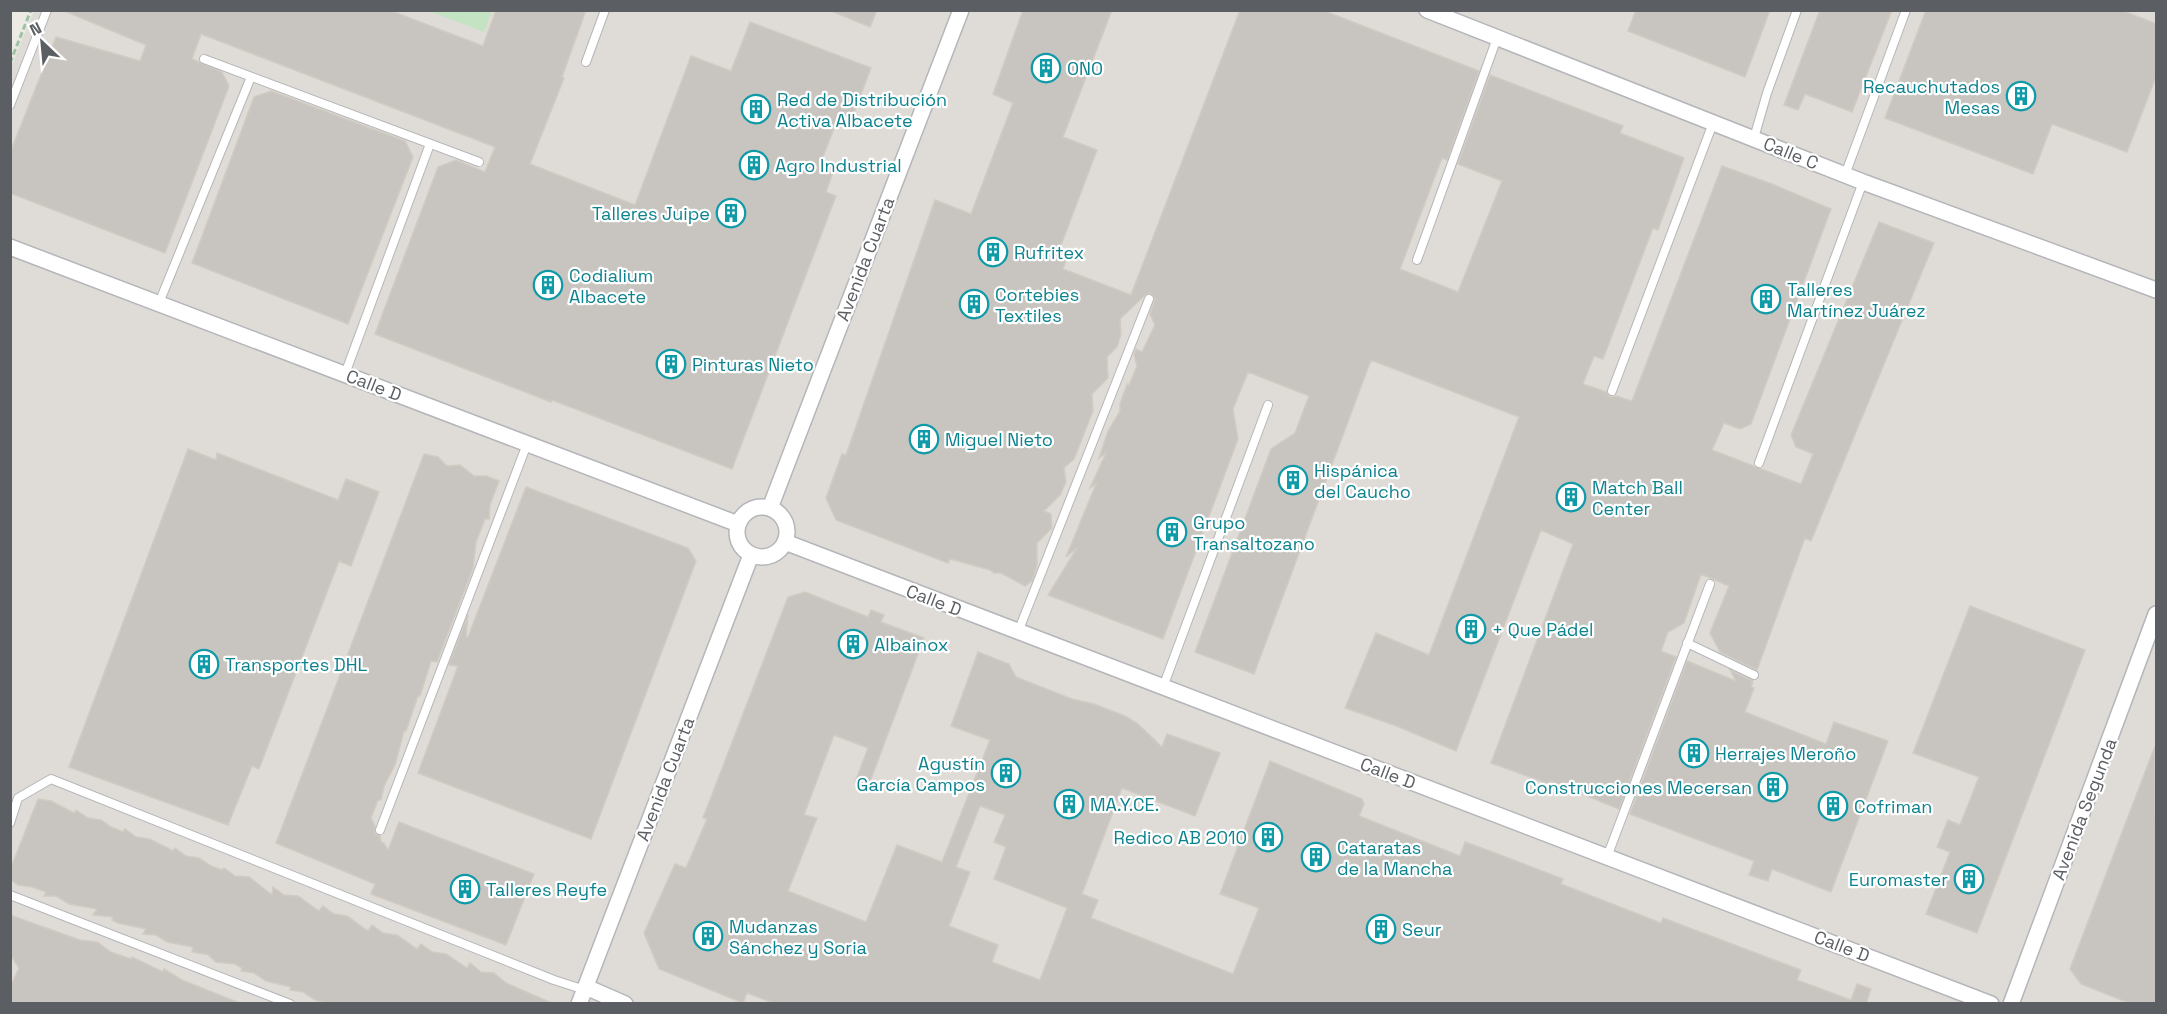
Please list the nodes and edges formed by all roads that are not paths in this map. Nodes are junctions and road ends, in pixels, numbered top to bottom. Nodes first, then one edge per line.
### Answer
1 (47, 10) edge
2 (605, 10) edge
3 (961, 10) edge
4 (1427, 10) edge
5 (1797, 10) edge
6 (1906, 10) edge
7 (1497, 38) junction
8 (204, 59) dead end
9 (586, 62) dead end
10 (251, 77) junction
11 (10, 105) edge
12 (1713, 122) junction
13 (1754, 138) junction
14 (430, 144) junction
15 (479, 162) dead end
16 (1845, 175) junction
17 (1863, 182) junction
18 (10, 247) edge
19 (1417, 260) dead end
20 (2157, 290) edge
21 (1149, 299) dead end
22 (159, 303) junction
23 (345, 374) junction
24 (1612, 391) dead end
25 (1268, 405) dead end
26 (527, 444) junction
27 (1759, 463) dead end
28 (770, 508) junction
29 (738, 524) junction
30 (785, 542) junction
31 (751, 555) junction
32 (1710, 584) dead end
33 (2157, 614) edge
34 (1018, 632) junction
35 (1687, 644) junction
36 (1754, 675) dead end
37 (1163, 687) junction
38 (10, 823) edge
39 (380, 830) dead end
40 (1607, 857) junction
41 (10, 895) edge
42 (583, 993) edge
43 (290, 1004) edge
44 (625, 1004) edge
45 (1991, 1004) edge
46 (2011, 1004) edge

1 - 11 lane
2 - 9 lane
3 - 28 street, Avenida Cuarta
4 - 7 street, Calle C
5 - 13 lane
6 - 16 lane
7 - 12 street, Calle C
7 - 19 lane
8 - 10 lane
10 - 14 lane
10 - 22 lane
12 - 13 street, Calle C
12 - 24 lane
13 - 16 street, Calle C
14 - 15 lane
14 - 23 lane
16 - 17 street, Calle C
17 - 20 street, Calle C
17 - 27 lane
18 - 22 street, Calle D
21 - 34 lane
22 - 23 street, Calle D
23 - 26 street, Calle D
25 - 37 lane
26 - 29 street, Calle D
26 - 39 lane
28 - 29 street
28 - 30 street
29 - 31 street
30 - 31 street
30 - 34 street, Calle D
31 - 42 street, Avenida Cuarta
32 - 35 lane
33 - 46 street, Avenida Segunda
34 - 37 street, Calle D
35 - 36 lane
35 - 40 lane
37 - 40 street, Calle D
38 - 42 lane
40 - 45 street, Calle D
41 - 43 lane
42 - 44 street

